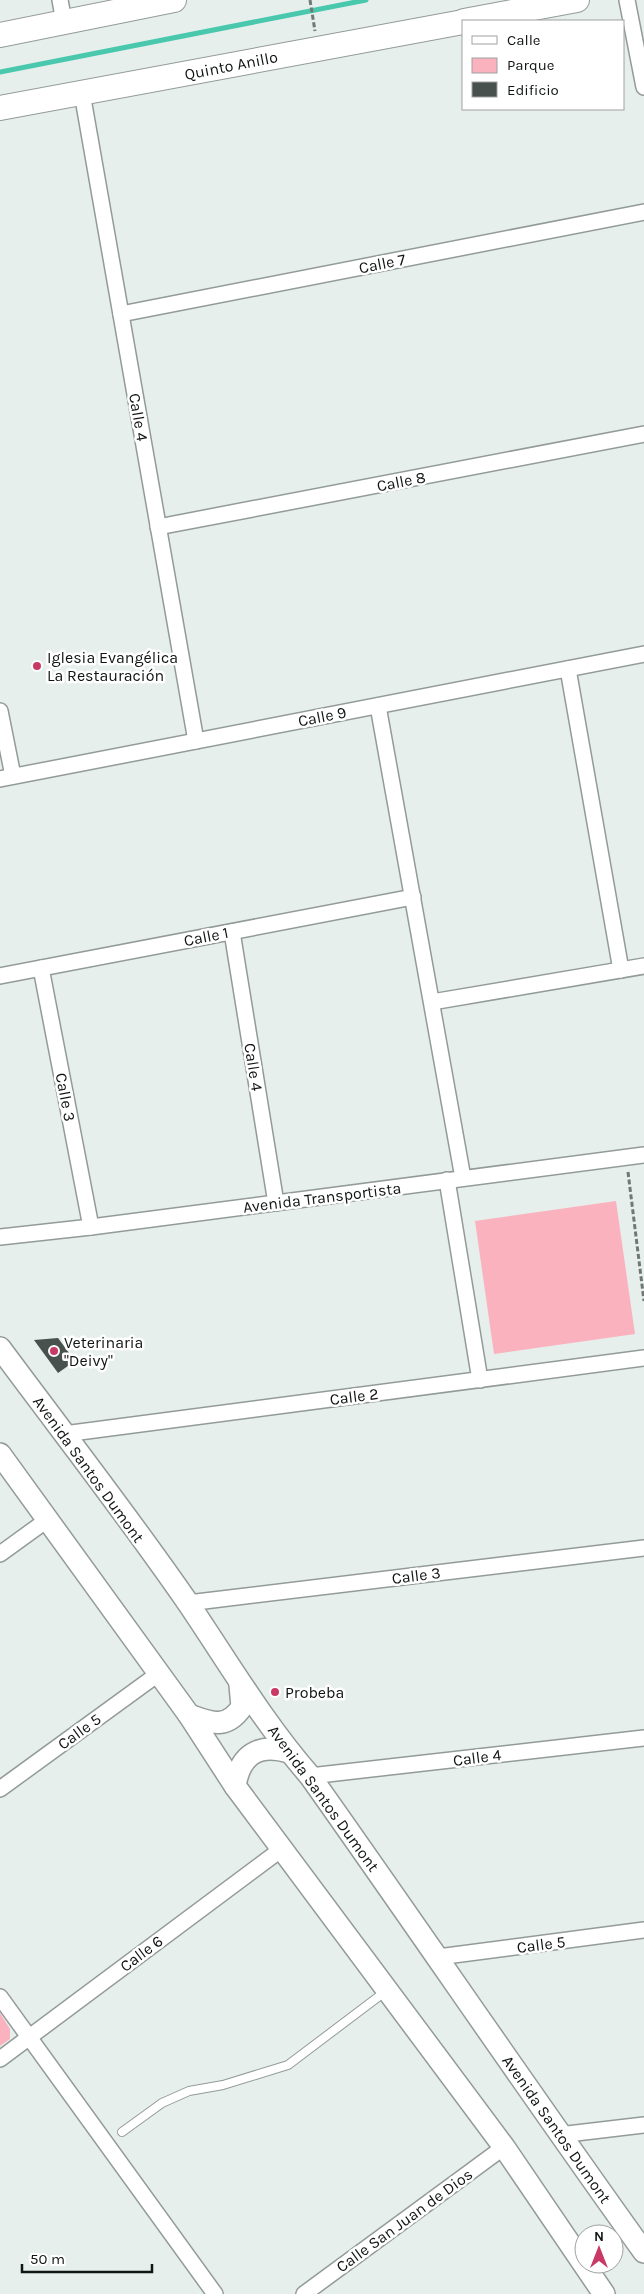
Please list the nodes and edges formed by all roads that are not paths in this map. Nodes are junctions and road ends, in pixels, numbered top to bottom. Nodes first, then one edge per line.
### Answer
1 (174, 0) edge
2 (577, 0) edge
3 (626, 0) edge
4 (62, 11) edge
5 (468, 20) edge
6 (462, 21) edge
7 (0, 35) edge
8 (644, 87) edge
9 (82, 93) junction
10 (0, 108) edge
11 (644, 212) edge
12 (121, 314) junction
13 (644, 434) edge
14 (158, 527) junction
15 (644, 654) edge
16 (568, 669) junction
17 (378, 706) junction
18 (0, 711) edge
19 (196, 741) junction
20 (6, 777) edge
21 (413, 897) junction
22 (232, 932) junction
23 (644, 966) edge
24 (41, 968) junction
25 (621, 970) junction
26 (0, 976) edge
27 (432, 1002) junction
28 (644, 1155) edge
29 (463, 1178) junction
30 (447, 1180) junction
31 (276, 1203) junction
32 (91, 1227) junction
33 (0, 1237) edge
34 (0, 1348) edge
35 (644, 1358) edge
36 (480, 1380) junction
37 (64, 1434) junction
38 (0, 1454) edge
39 (47, 1520) junction
40 (644, 1548) edge
41 (0, 1554) edge
42 (188, 1603) junction
43 (158, 1674) junction
44 (240, 1685) junction
45 (189, 1715) junction
46 (644, 1738) edge
47 (289, 1752) junction
48 (310, 1776) junction
49 (235, 1786) junction
50 (0, 1789) edge
51 (283, 1848) junction
52 (644, 1930) edge
53 (438, 1957) junction
54 (388, 1990) junction
55 (0, 1996) edge
56 (29, 2038) junction
57 (0, 2059) edge
58 (644, 2125) edge
59 (122, 2132) dead end
60 (559, 2135) junction
61 (504, 2147) junction
62 (644, 2252) edge
63 (215, 2294) edge
64 (304, 2294) edge
65 (604, 2294) edge

1 - 4 main road
2 - 5 main road, Quinto Anillo
3 - 8 street
4 - 7 main road
6 - 9 main road, Quinto Anillo
9 - 10 main road, Quinto Anillo
9 - 12 street, Calle 4
11 - 12 street, Calle 7
12 - 14 street, Calle 4
13 - 14 street, Calle 8
14 - 19 street, Calle 4
15 - 16 street, Calle 9
16 - 17 street, Calle 9
16 - 25 street
17 - 19 street, Calle 9
17 - 21 street
18 - 20 street
19 - 20 street, Calle 9
21 - 22 street, Calle 1
21 - 27 street
22 - 24 street, Calle 1
22 - 31 street, Calle 4
23 - 25 street
24 - 26 street, Calle 1
24 - 32 street, Calle 3
25 - 27 street
27 - 29 street
28 - 29 street, Avenida Transportista
29 - 30 street, Avenida Transportista
30 - 31 street, Avenida Transportista
30 - 36 street
31 - 32 street, Avenida Transportista
32 - 33 street, Avenida Transportista
34 - 37 main road, Avenida Santos Dumont
35 - 36 street, Calle 2
36 - 37 street, Calle 2
37 - 42 main road, Avenida Santos Dumont
38 - 39 main road
39 - 41 street
39 - 43 main road
40 - 42 street, Calle 3
42 - 44 main road, Avenida Santos Dumont
43 - 45 main road
43 - 50 street, Calle 5
44 - 45 main road
44 - 47 main road, Avenida Santos Dumont
45 - 49 main road
46 - 48 street, Calle 4
47 - 48 main road, Avenida Santos Dumont
47 - 49 main road
48 - 53 main road, Avenida Santos Dumont
49 - 51 main road
51 - 54 main road
51 - 56 street, Calle 6
52 - 53 street, Calle 5
53 - 60 main road, Avenida Santos Dumont
54 - 59 lane
54 - 61 main road
55 - 56 street
56 - 57 street, Calle 6
56 - 63 street
58 - 60 street
60 - 62 main road, Avenida Santos Dumont
61 - 64 street, Calle San Juan de Dios
61 - 65 main road

